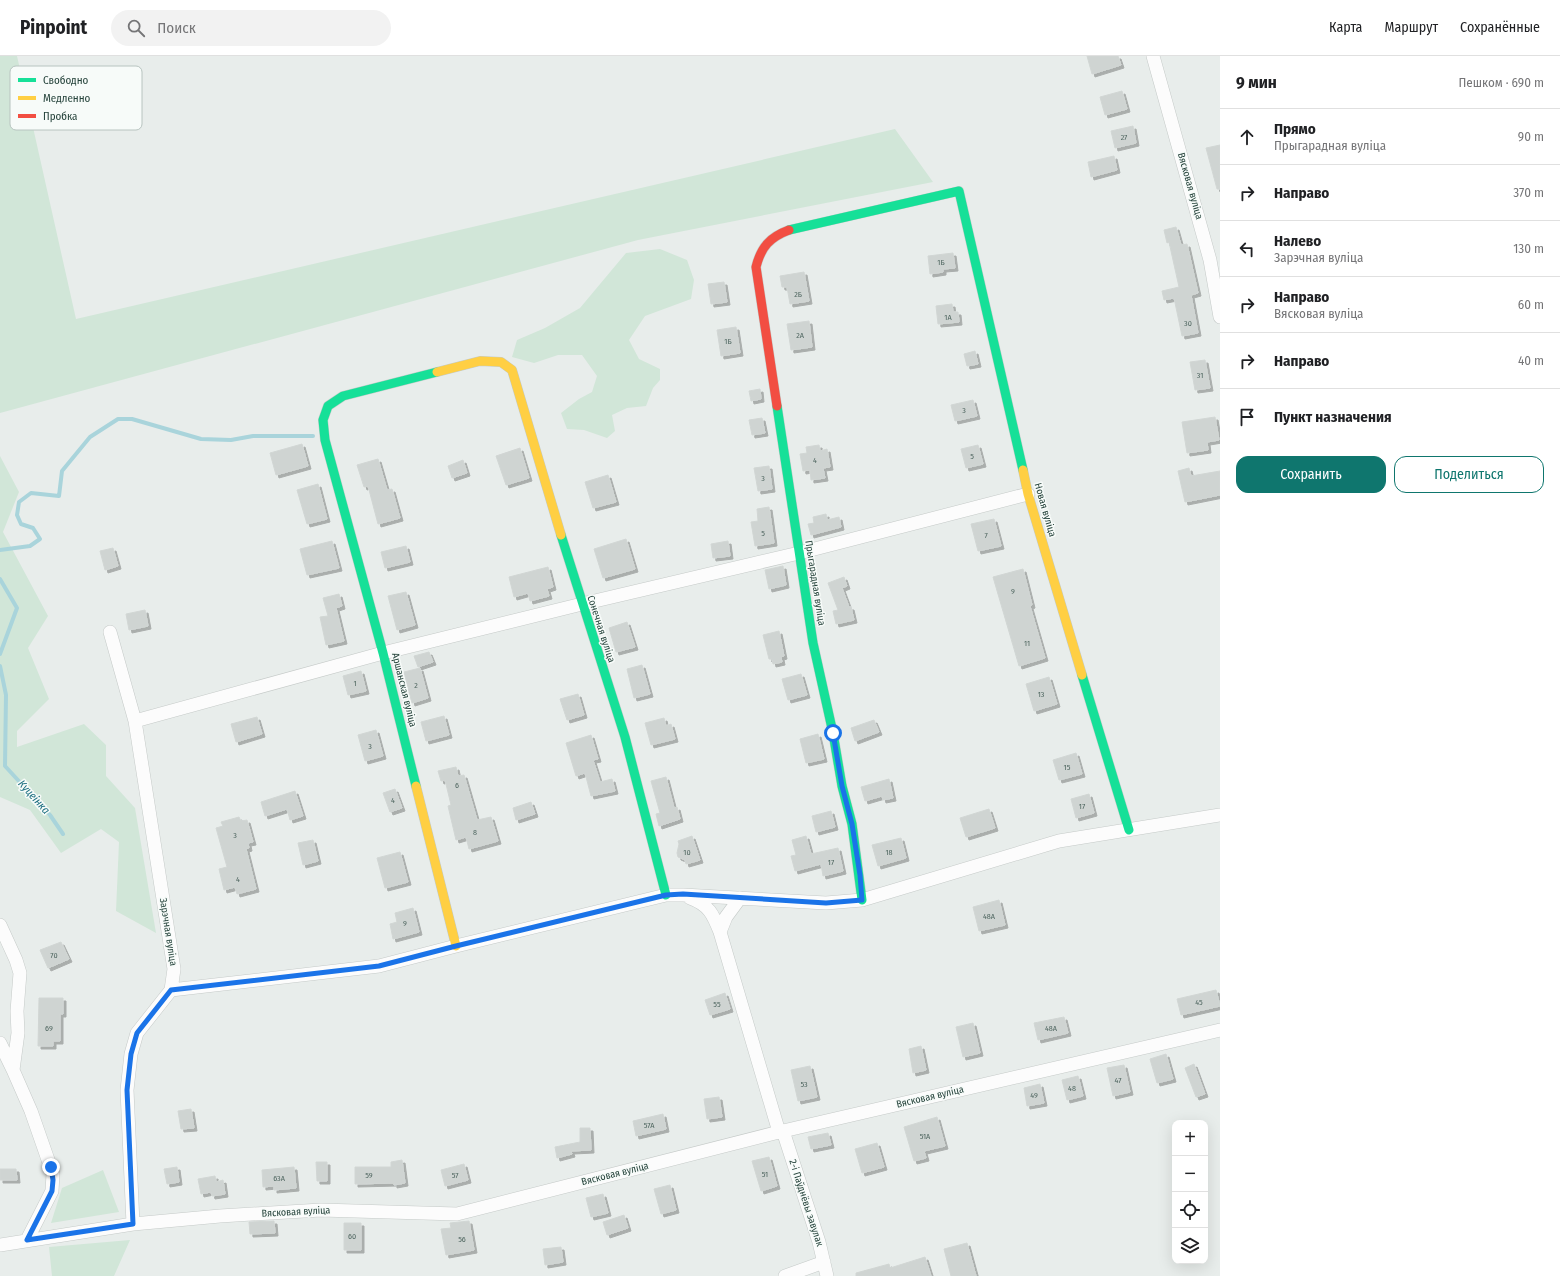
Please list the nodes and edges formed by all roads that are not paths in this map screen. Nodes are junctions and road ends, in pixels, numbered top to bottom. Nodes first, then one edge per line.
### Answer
1 (1153, 56) edge
2 (756, 267) joint
3 (1220, 317) edge
4 (512, 370) joint
5 (1028, 494) junction
6 (799, 553) junction
7 (582, 604) junction
8 (110, 632) dead end
9 (383, 654) junction
10 (135, 721) junction
11 (1220, 815) edge
12 (1128, 830) junction
13 (683, 894) junction
14 (666, 895) junction
15 (740, 898) junction
16 (862, 900) junction
17 (0, 925) edge
18 (720, 932) junction
19 (456, 946) junction
20 (171, 990) junction
21 (1220, 1030) edge
22 (0, 1043) edge
23 (13, 1070) junction
24 (781, 1132) junction
25 (133, 1224) junction
26 (27, 1240) junction
27 (0, 1245) edge
28 (824, 1262) junction
29 (785, 1276) edge
30 (827, 1276) edge

1 - 3 street, Вясковая вуліца
2 - 5 street, Новая вуліца
2 - 6 street, Прыгарадная вуліца
4 - 7 street, Сонечная вуліца
4 - 9 street, Аршанская вуліца
5 - 6 street
5 - 12 street, Новая вуліца
6 - 7 street
6 - 16 street, Прыгарадная вуліца
7 - 9 street
7 - 14 street, Сонечная вуліца
8 - 10 street, Зарэчная вуліца
9 - 10 street
9 - 19 street, Аршанская вуліца
10 - 20 street, Зарэчная вуліца
11 - 12 street
12 - 16 street
13 - 14 street
13 - 15 street
13 - 18 street, 2-і Паўднёвы завулак
14 - 19 street
15 - 16 street
15 - 18 street
17 - 23 street
18 - 24 street, 2-і Паўднёвы завулак
19 - 20 street
20 - 25 street
21 - 24 street, Вясковая вуліца
22 - 23 street
23 - 26 street
24 - 25 street, Вясковая вуліца
24 - 28 street, 2-і Паўднёвы завулак
25 - 26 street, Вясковая вуліца
26 - 27 street, Вясковая вуліца
28 - 29 street
28 - 30 street, 2-і Паўднёвы завулак

